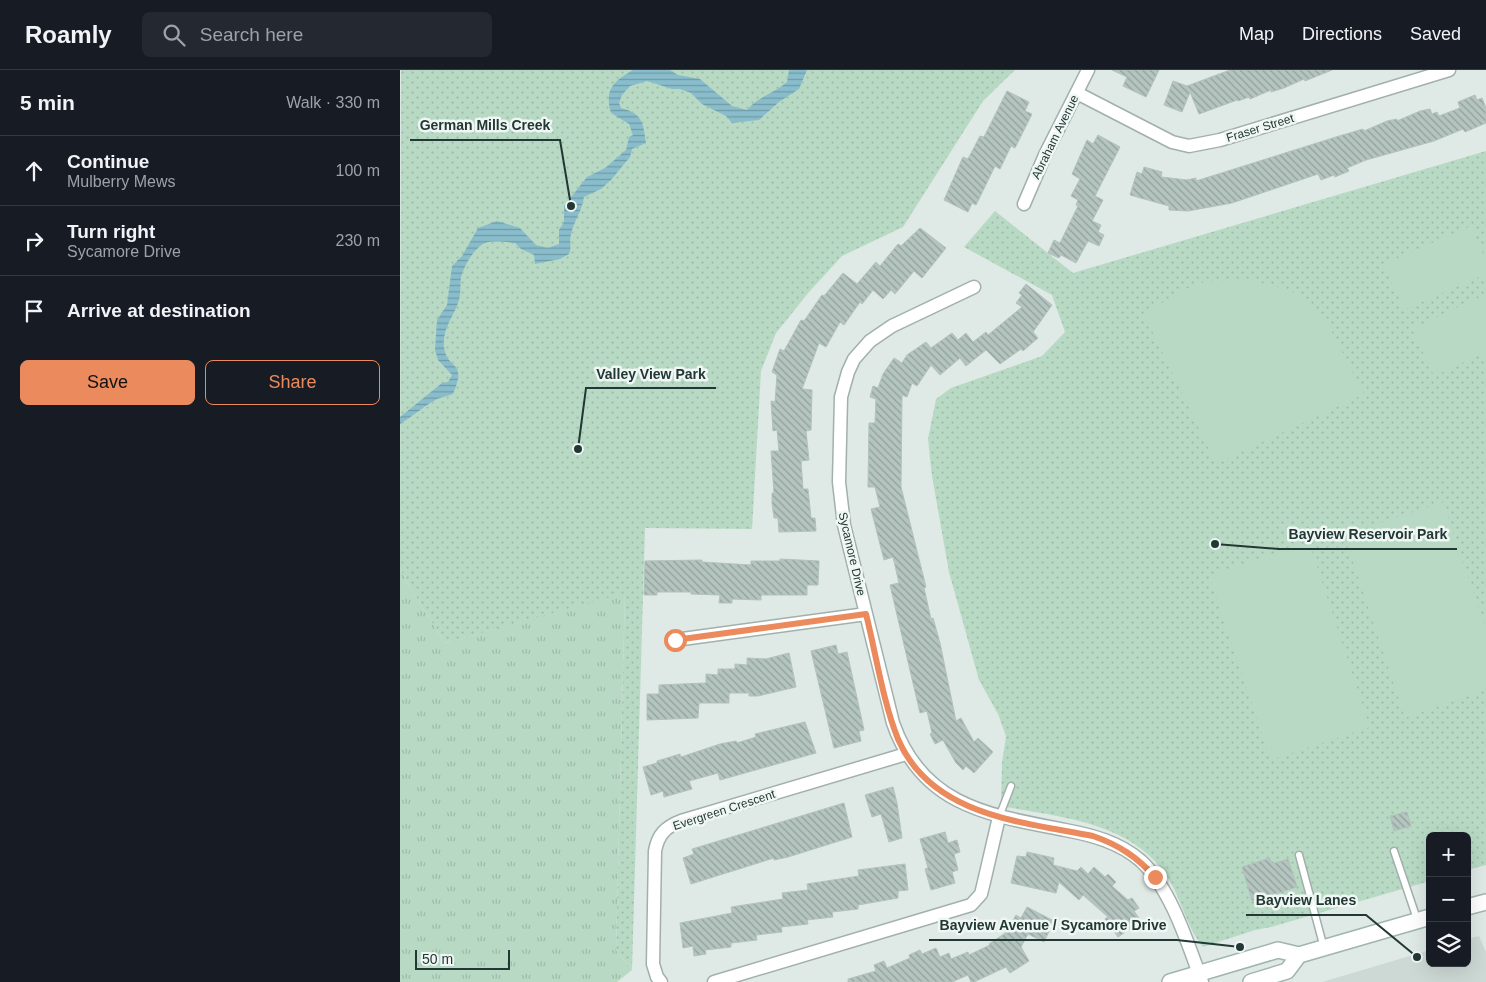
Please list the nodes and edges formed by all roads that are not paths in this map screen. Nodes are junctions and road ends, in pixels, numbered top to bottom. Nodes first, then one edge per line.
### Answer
1 (1088, 70) edge
2 (1449, 70) edge
3 (1077, 92) junction
4 (1024, 204) dead end
5 (974, 287) dead end
6 (866, 614) junction
7 (675, 640) dead end
8 (906, 754) junction
9 (1011, 786) dead end
10 (998, 817) junction
11 (1394, 851) dead end
12 (1299, 855) dead end
13 (1486, 902) edge
14 (1471, 906) edge
15 (1424, 918) edge
16 (1324, 948) junction
17 (1299, 955) junction
18 (1201, 978) edge
19 (661, 982) edge
20 (714, 982) edge
21 (1170, 982) edge
22 (1251, 982) edge

1 - 3 street, Abraham Avenue
2 - 3 street, Fraser Street
3 - 4 street, Abraham Avenue
5 - 6 street, Sycamore Drive
6 - 7 street
6 - 8 street, Sycamore Drive
8 - 10 street, Sycamore Drive
8 - 19 street, Evergreen Crescent
9 - 10 lane
10 - 18 street, Sycamore Drive
10 - 20 street
11 - 15 lane
12 - 16 lane
13 - 14 main road
15 - 16 main road
16 - 17 main road
17 - 18 main road
17 - 22 main road
18 - 21 main road

